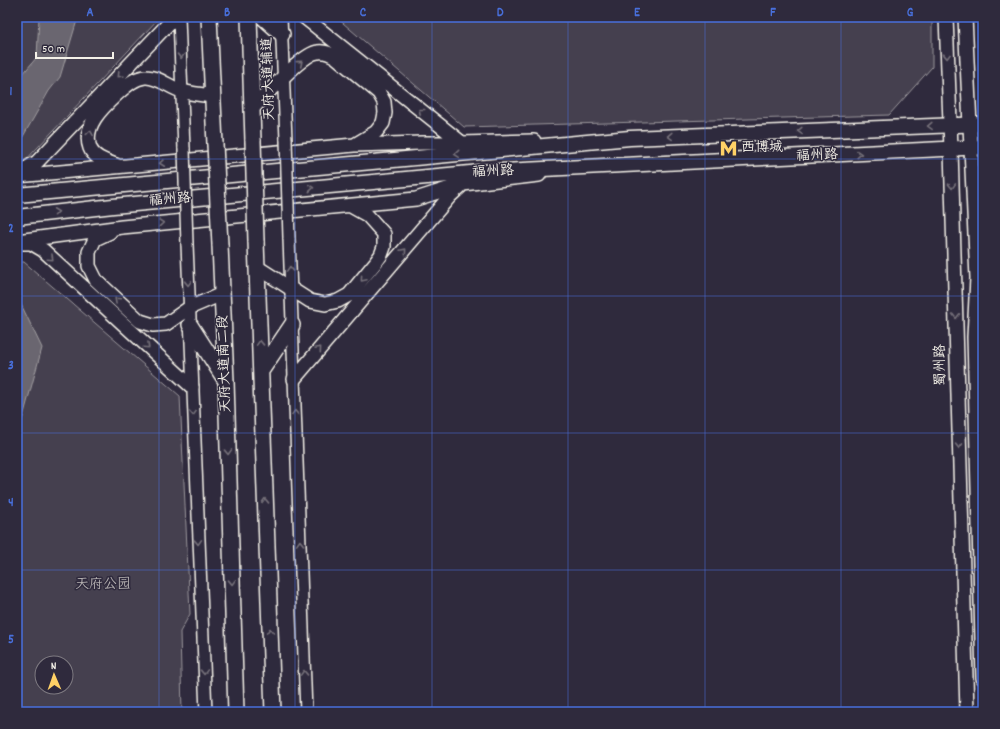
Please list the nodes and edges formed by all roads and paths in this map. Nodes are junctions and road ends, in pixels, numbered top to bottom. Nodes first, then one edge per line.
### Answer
1 (178, 17) edge
2 (209, 17) edge
3 (248, 17) edge
4 (263, 17) edge
5 (281, 17) edge
6 (304, 17) edge
7 (946, 17) edge
8 (965, 17) edge
9 (282, 34) junction
10 (284, 78) junction
11 (182, 91) junction
12 (212, 96) junction
13 (252, 109) junction
14 (983, 115) edge
15 (976, 124) edge
16 (950, 125) junction
17 (630, 138) junction
18 (462, 143) junction
19 (354, 145) junction
20 (951, 149) junction
21 (979, 149) edge
22 (616, 166) junction
23 (122, 167) junction
24 (17, 172) edge
25 (17, 176) edge
26 (463, 184) junction
27 (17, 195) edge
28 (351, 206) junction
29 (17, 217) edge
30 (122, 227) junction
31 (17, 242) edge
32 (257, 267) junction
33 (291, 289) junction
34 (222, 294) junction
35 (189, 308) junction
36 (190, 325) junction
37 (292, 325) junction
38 (261, 370) junction
39 (294, 379) junction
40 (226, 381) junction
41 (192, 388) junction
42 (983, 678) edge
43 (206, 712) edge
44 (236, 712) edge
45 (273, 712) edge
46 (306, 712) edge
47 (967, 712) edge

1 -> 11 street
1 -> 24 main road
2 - 12 highway, 天府大道南二段
3 - 13 highway
4 - 9 highway
5 - 9 street, 天府大道辅道
18 -> 6 main road
7 -> 16 main road, 蜀州路
8 - 15 main road
9 - 10 street, 天府大道辅道
10 - 13 main road
10 -> 19 main road
33 -> 10 street, 天府大道辅道, bridge
11 - 12 main road
23 -> 11 main road
11 -> 35 street, bridge
12 - 34 highway, 天府大道南二段, bridge
13 - 32 highway, bridge
14 - 15 street
15 - 16 main road, 福州路
15 - 21 main road
16 -> 17 main road, 福州路
16 - 20 main road, 蜀州路
17 - 18 main road
17 -> 27 main road, 福州路
18 - 19 main road
19 -> 23 main road
20 - 21 main road, 福州路
22 -> 20 main road, 福州路
20 -> 47 main road, 蜀州路
21 - 42 main road
22 - 26 main road
29 -> 22 main road, 福州路
23 - 25 main road
26 - 28 main road
39 -> 26 main road
30 -> 28 main road
28 -> 33 main road
30 - 31 main road
35 -> 30 main road
31 -> 41 main road
32 - 33 main road
38 -> 32 highway
33 - 37 street, 天府大道辅道
34 - 35 main road
34 - 40 highway, 天府大道南二段
35 - 36 street
36 - 40 highway
36 - 41 street
37 - 38 highway
37 - 39 street, 天府大道辅道
45 -> 38 highway
46 -> 39 street, 天府大道辅道
40 -> 44 highway, 天府大道南二段
41 -> 43 street

